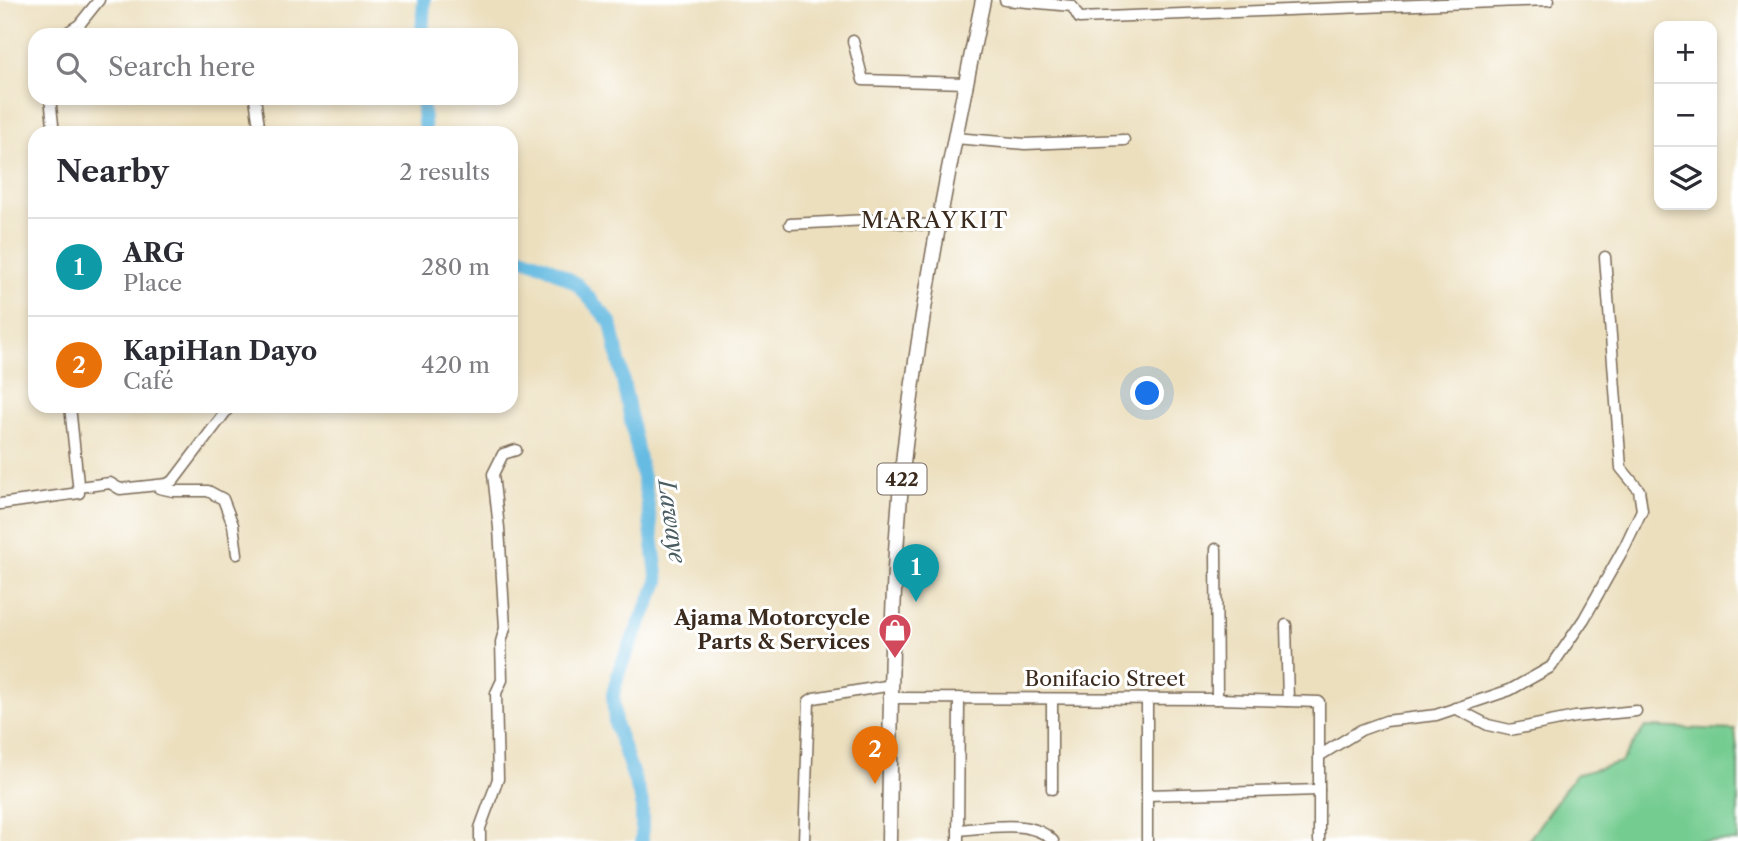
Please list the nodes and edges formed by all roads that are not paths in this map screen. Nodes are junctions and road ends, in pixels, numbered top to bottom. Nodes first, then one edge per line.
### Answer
1 (99, 0) edge
2 (983, 0) edge
3 (1005, 0) edge
4 (1549, 0) edge
5 (73, 28) edge
6 (853, 41) dead end
7 (966, 83) junction
8 (51, 105) edge
9 (256, 105) edge
10 (53, 126) edge
11 (259, 126) edge
12 (955, 138) junction
13 (1124, 140) dead end
14 (790, 224) dead end
15 (938, 226) junction
16 (1605, 257) dead end
17 (71, 413) edge
18 (225, 413) edge
19 (516, 450) dead end
20 (153, 486) junction
21 (79, 487) junction
22 (0, 504) edge
23 (1216, 549) dead end
24 (237, 554) dead end
25 (1286, 625) dead end
26 (892, 692) junction
27 (960, 698) junction
28 (1052, 699) junction
29 (1147, 699) junction
30 (1217, 699) junction
31 (1288, 701) junction
32 (1455, 708) junction
33 (1636, 711) dead end
34 (1319, 756) junction
35 (1052, 789) dead end
36 (1319, 790) junction
37 (1147, 795) junction
38 (958, 836) edge
39 (480, 841) edge
40 (804, 841) edge
41 (889, 841) edge
42 (1053, 841) edge
43 (1147, 841) edge
44 (1319, 841) edge

1 - 5 street
2 - 7 main road, 422
3 - 4 street
6 - 7 street
7 - 12 main road, 422
8 - 10 street
9 - 11 street
12 - 13 street
12 - 15 main road, 422
14 - 15 street
15 - 26 main road, 422
16 - 32 street
17 - 21 street
18 - 20 street
19 - 39 street
20 - 21 street
20 - 24 street
21 - 22 street
23 - 30 street
25 - 31 street
26 - 27 street, Bonifacio Street
26 - 40 street, Bonifacio Street
26 - 41 main road, 422
27 - 28 street, Bonifacio Street
27 - 38 street
28 - 29 street, Bonifacio Street
28 - 35 street
29 - 30 street, Bonifacio Street
29 - 37 street
30 - 31 street, Bonifacio Street
31 - 34 street, Bonifacio Street
32 - 33 street
32 - 34 street
34 - 36 street
36 - 37 street
36 - 44 street
37 - 43 street
38 - 42 street

